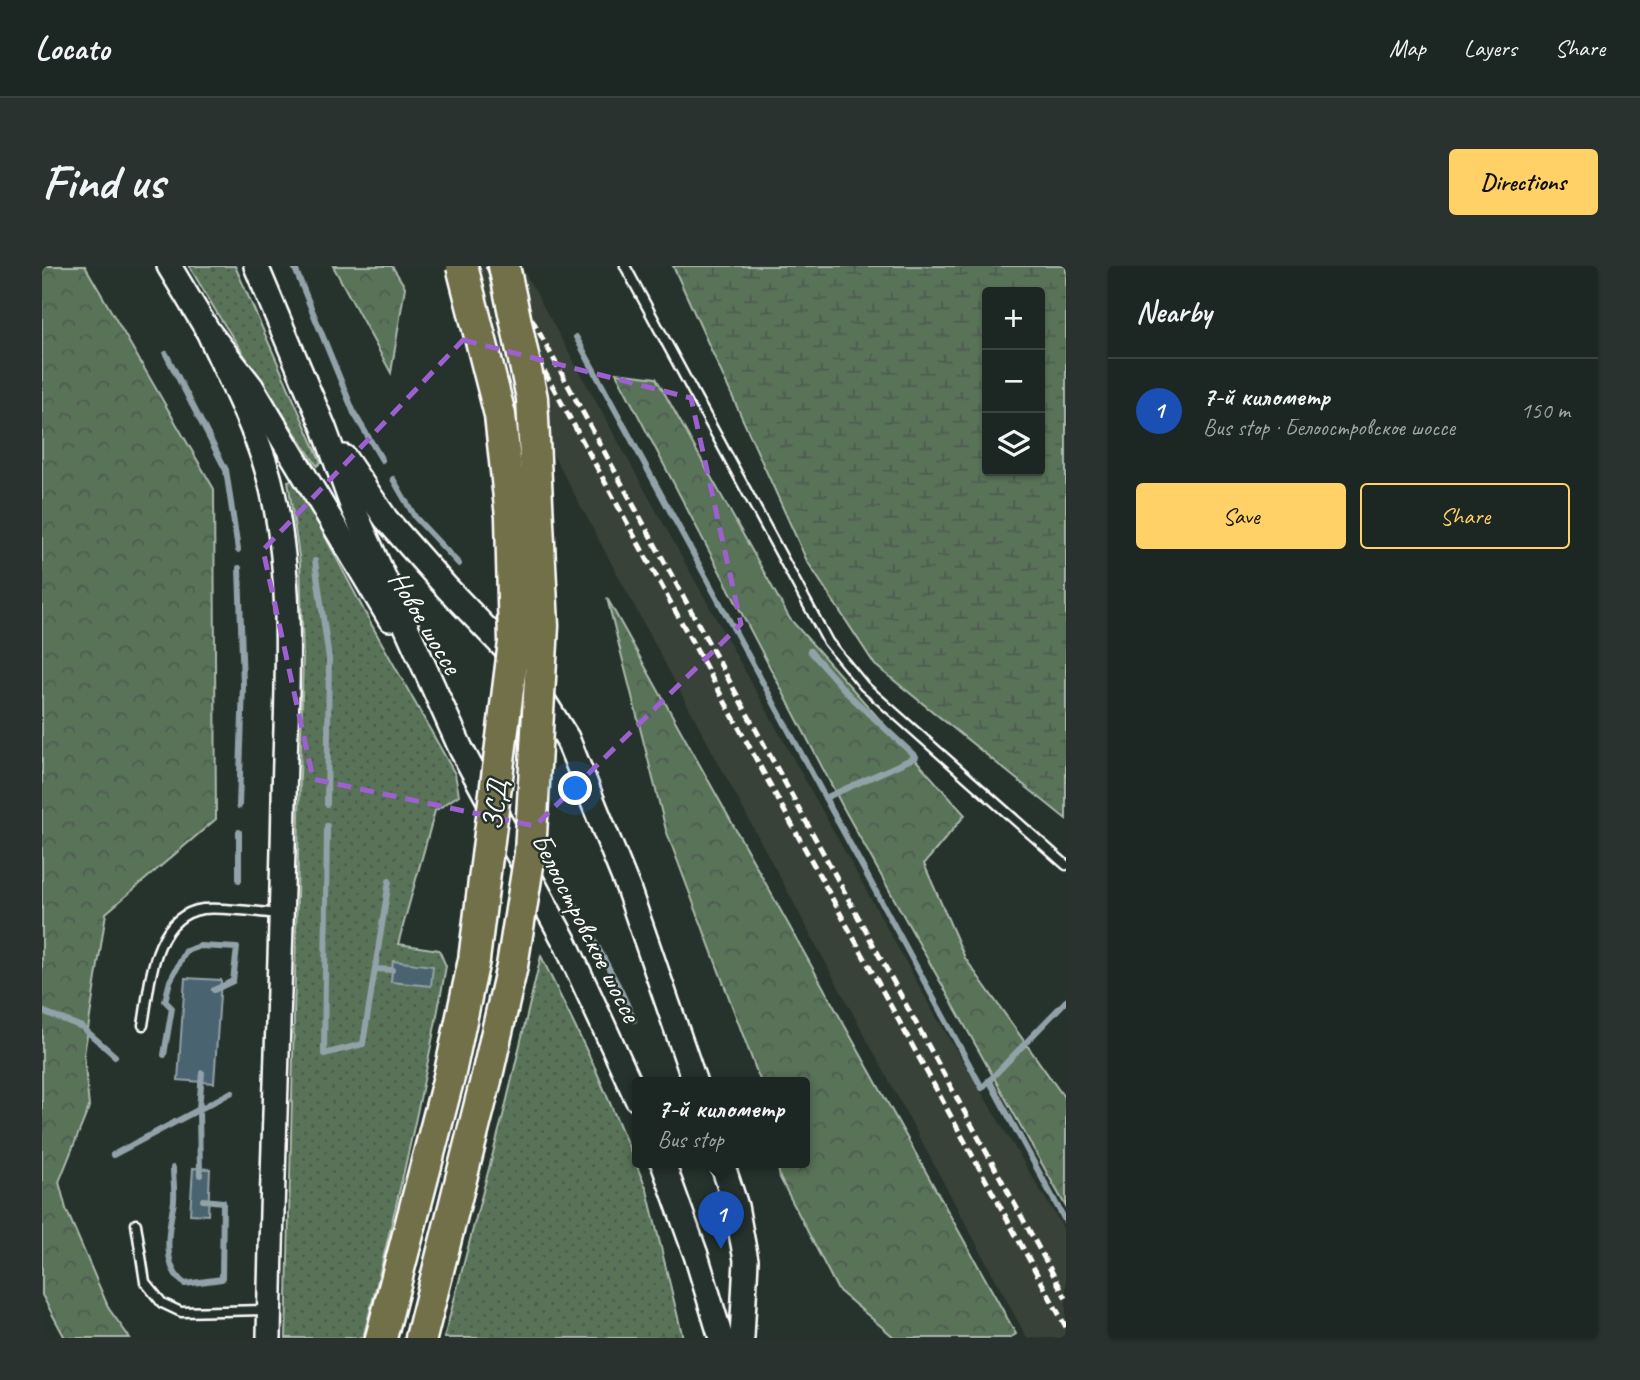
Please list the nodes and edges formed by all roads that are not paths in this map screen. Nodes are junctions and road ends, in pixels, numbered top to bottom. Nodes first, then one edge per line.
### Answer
1 (169, 266) edge
2 (256, 266) edge
3 (462, 266) edge
4 (504, 266) edge
5 (625, 266) edge
6 (208, 331) junction
7 (324, 428) junction
8 (443, 709) junction
9 (1066, 865) edge
10 (282, 914) junction
11 (144, 1026) dead end
12 (693, 1077) edge
13 (632, 1088) edge
14 (665, 1168) edge
15 (724, 1168) edge
16 (136, 1224) dead end
17 (270, 1310) junction
18 (270, 1338) edge
19 (381, 1338) edge
20 (421, 1338) edge
21 (721, 1338) edge
22 (742, 1338) edge

1 - 6 main road, Новое шоссе
2 - 7 main road, Новое шоссе
3 - 19 highway, ЗСД, bridge
4 - 20 highway, ЗСД, bridge
5 - 9 lane
6 - 8 main road, Новое шоссе
6 - 10 main road
7 - 8 main road, Новое шоссе
7 - 12 main road
8 - 13 main road, Белоостровское шоссе
10 - 11 lane
10 - 17 main road
14 - 21 main road
15 - 22 main road
16 - 17 lane
17 - 18 main road

